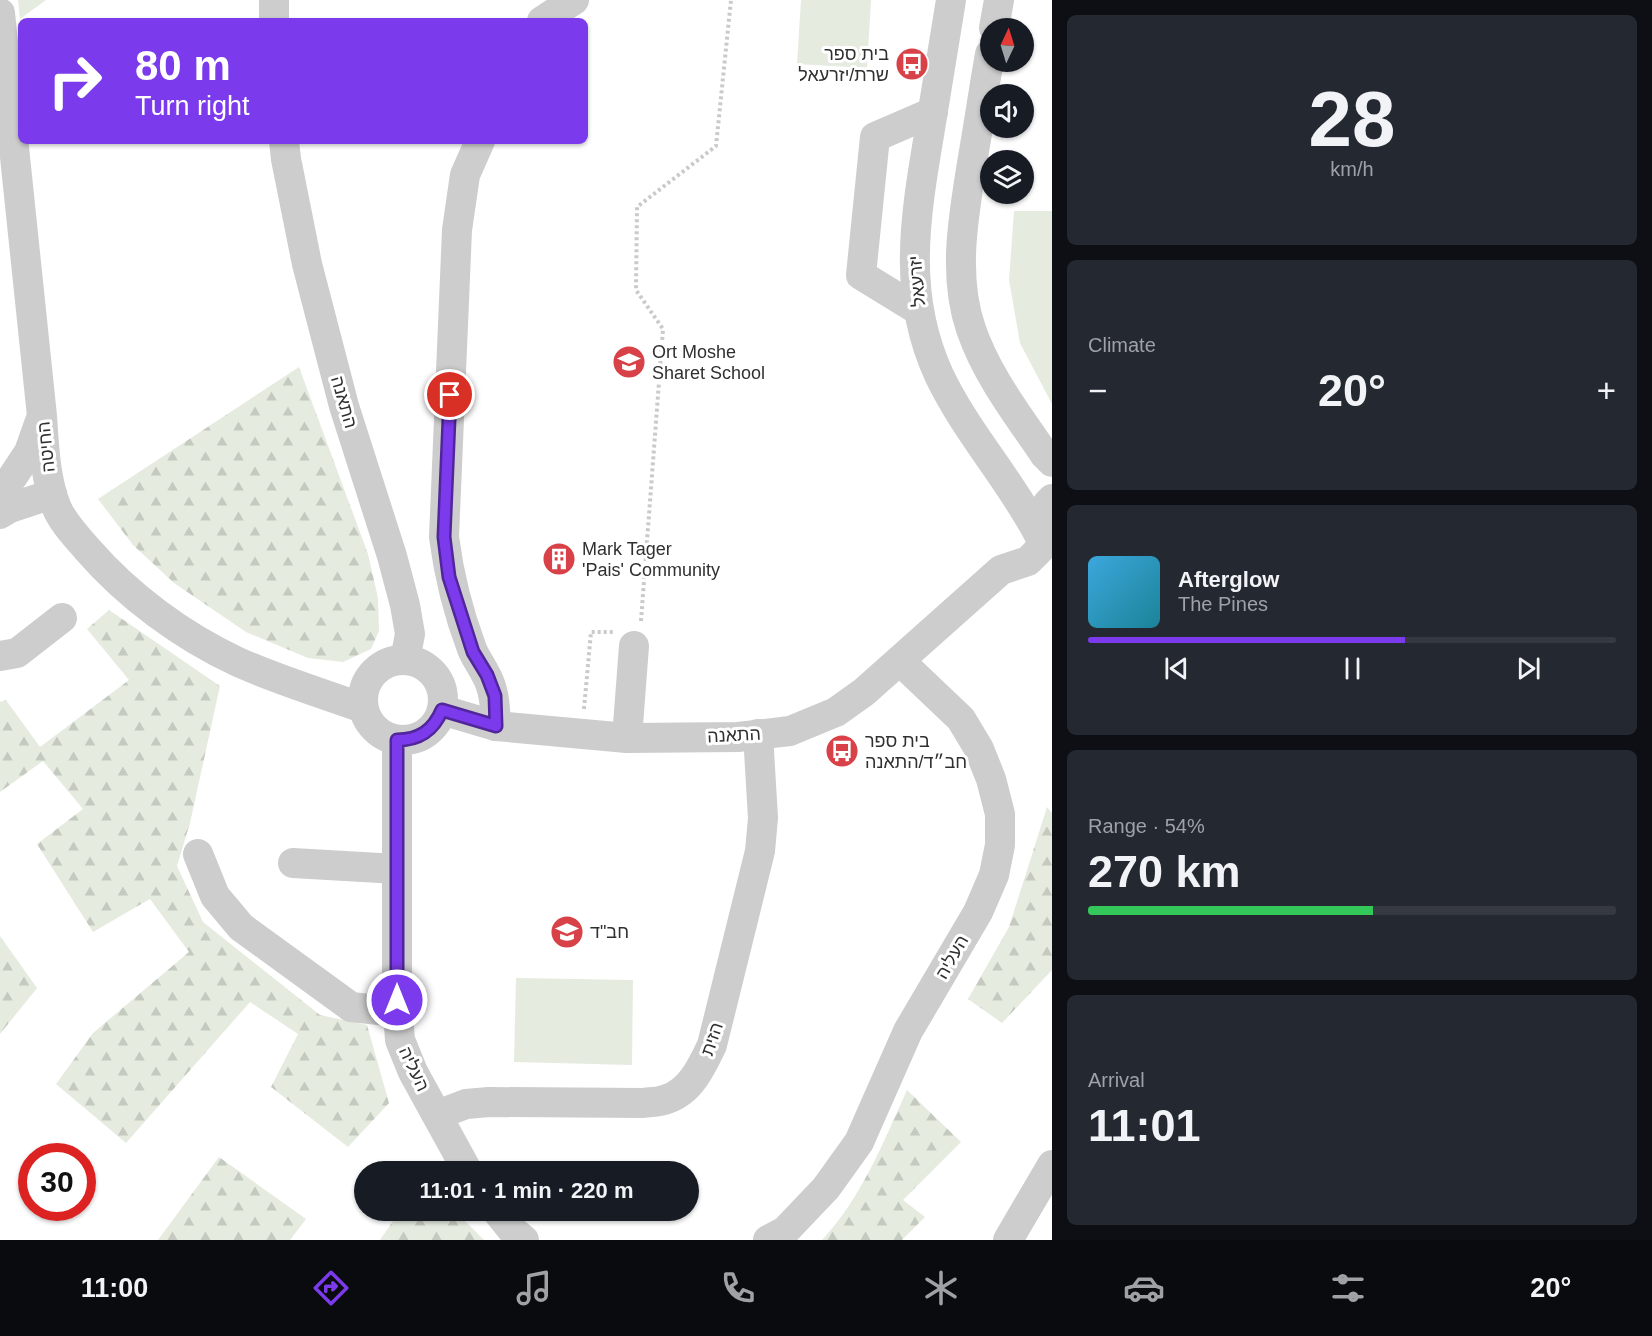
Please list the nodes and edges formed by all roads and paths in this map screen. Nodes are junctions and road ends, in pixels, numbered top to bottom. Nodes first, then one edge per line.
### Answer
1 (274, 0) edge
2 (574, 0) edge
3 (731, 0) edge
4 (951, 0) edge
5 (999, 0) edge
6 (274, 18) edge
7 (547, 18) edge
8 (996, 18) edge
9 (1, 30) edge
10 (987, 72) edge
11 (933, 112) junction
12 (284, 144) edge
13 (479, 144) edge
14 (918, 310) junction
15 (42, 416) junction
16 (1052, 462) edge
17 (52, 494) junction
18 (0, 496) edge
19 (1052, 499) edge
20 (0, 514) edge
21 (1046, 553) edge
22 (62, 618) dead end
23 (632, 637) junction
24 (0, 656) edge
25 (405, 660) junction
26 (900, 661) junction
27 (363, 708) junction
28 (442, 710) junction
29 (496, 726) junction
30 (581, 734) junction
31 (758, 734) junction
32 (627, 738) junction
33 (397, 740) junction
34 (198, 854) dead end
35 (293, 863) dead end
36 (397, 869) junction
37 (398, 1012) junction
38 (437, 1115) junction
39 (462, 1161) edge
40 (1052, 1165) edge
41 (505, 1221) edge
42 (524, 1240) edge
43 (768, 1240) edge
44 (1008, 1240) edge

1 - 6 street
2 - 7 street
3 - 23 path
4 - 11 street, יזרעאל
5 - 8 street
9 - 15 street, החיטה
10 - 16 street
11 - 14 street, יזרעאל
11 - 14 street
12 - 25 street, התאנה
13 - 29 street
14 - 21 street, יזרעאל
15 - 17 street, החיטה
15 - 18 street
17 - 20 street
17 - 27 street, החיטה
19 - 21 street
21 - 26 street, התאנה
22 - 24 street
23 - 30 path
23 - 32 street
25 - 27 street
25 - 28 street
26 - 31 street, התאנה
26 - 43 street, העליה
27 - 33 street
28 - 29 street, התאנה
28 - 33 street
29 - 30 street, התאנה
30 - 32 street, התאנה
31 - 32 street, התאנה
31 - 38 street, הזית
33 - 36 street, העליה
34 - 37 street
35 - 36 street
36 - 37 street, העליה
37 - 38 street, העליה
38 - 39 street, העליה
40 - 44 street
41 - 42 street

